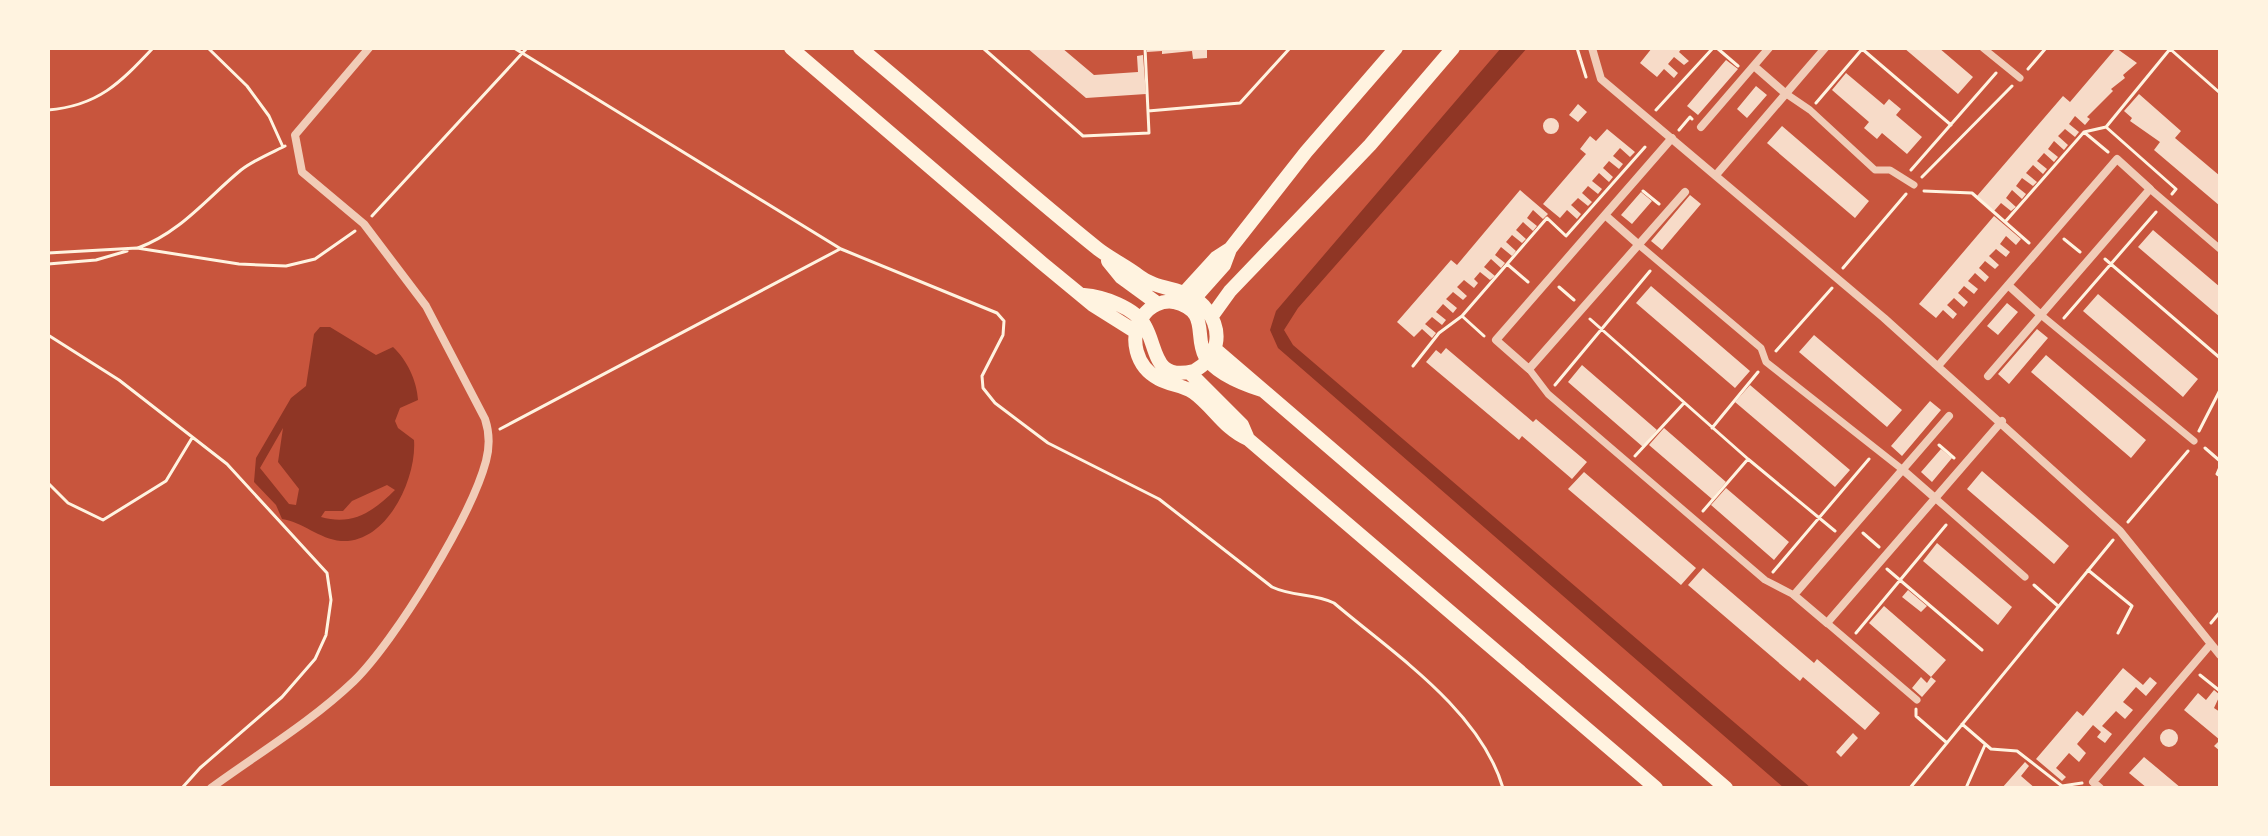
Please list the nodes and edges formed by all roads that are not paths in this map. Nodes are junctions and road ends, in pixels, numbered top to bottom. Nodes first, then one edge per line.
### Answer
1 (369, 48) edge
2 (791, 48) edge
3 (860, 48) edge
4 (1396, 48) edge
5 (1453, 48) edge
6 (1592, 48) edge
7 (1769, 48) edge
8 (1825, 48) edge
9 (1983, 48) edge
10 (1751, 70) junction
11 (2020, 78) road end
12 (1785, 93) junction
13 (1701, 127) dead end
14 (1672, 138) junction
15 (1716, 175) junction
16 (1914, 185) road end
17 (2150, 189) junction
18 (1685, 192) dead end
19 (1605, 215) junction
20 (1639, 245) junction
21 (2220, 249) edge
22 (1101, 251) junction
23 (2008, 285) junction
24 (1189, 299) junction
25 (1158, 304) junction
26 (2041, 315) junction
27 (1212, 316) junction
28 (1138, 326) junction
29 (1212, 354) junction
30 (1938, 366) junction
31 (1529, 369) junction
32 (1189, 372) junction
33 (1988, 376) dead end
34 (1949, 416) dead end
35 (2002, 421) junction
36 (1248, 439) junction
37 (2194, 441) road end
38 (1903, 470) junction
39 (1935, 498) junction
40 (2025, 577) road end
41 (1794, 595) junction
42 (1827, 623) junction
43 (2209, 646) junction
44 (2220, 655) edge
45 (1917, 700) dead end
46 (2097, 785) edge
47 (211, 788) edge
48 (1656, 788) edge
49 (1726, 788) edge

1 - 47 street
2 - 28 main road
3 - 22 main road
4 - 24 main road
5 - 27 main road
6 - 14 street
7 - 10 street
8 - 12 street
9 - 11 street
10 - 12 street
10 - 13 street
12 - 15 street
12 - 16 street
14 - 15 street
14 - 19 street
15 - 30 street
17 - 21 street
17 - 23 street
17 - 26 street
18 - 20 street
19 - 20 street
19 - 31 street
20 - 31 street
20 - 38 street
22 - 24 main road
22 - 25 main road
23 - 26 street
23 - 30 street
24 - 25 main road
24 - 27 main road
24 - 29 main road
25 - 28 main road
26 - 33 street
26 - 37 street
27 - 29 main road
28 - 32 main road
28 - 36 main road
29 - 32 main road
29 - 49 main road
30 - 35 street
31 - 41 street
32 - 36 main road
34 - 38 street
35 - 39 street
35 - 43 street
36 - 48 main road
38 - 39 street
38 - 41 street
39 - 40 street
39 - 42 street
41 - 42 street
42 - 45 street
43 - 44 street
43 - 46 street

